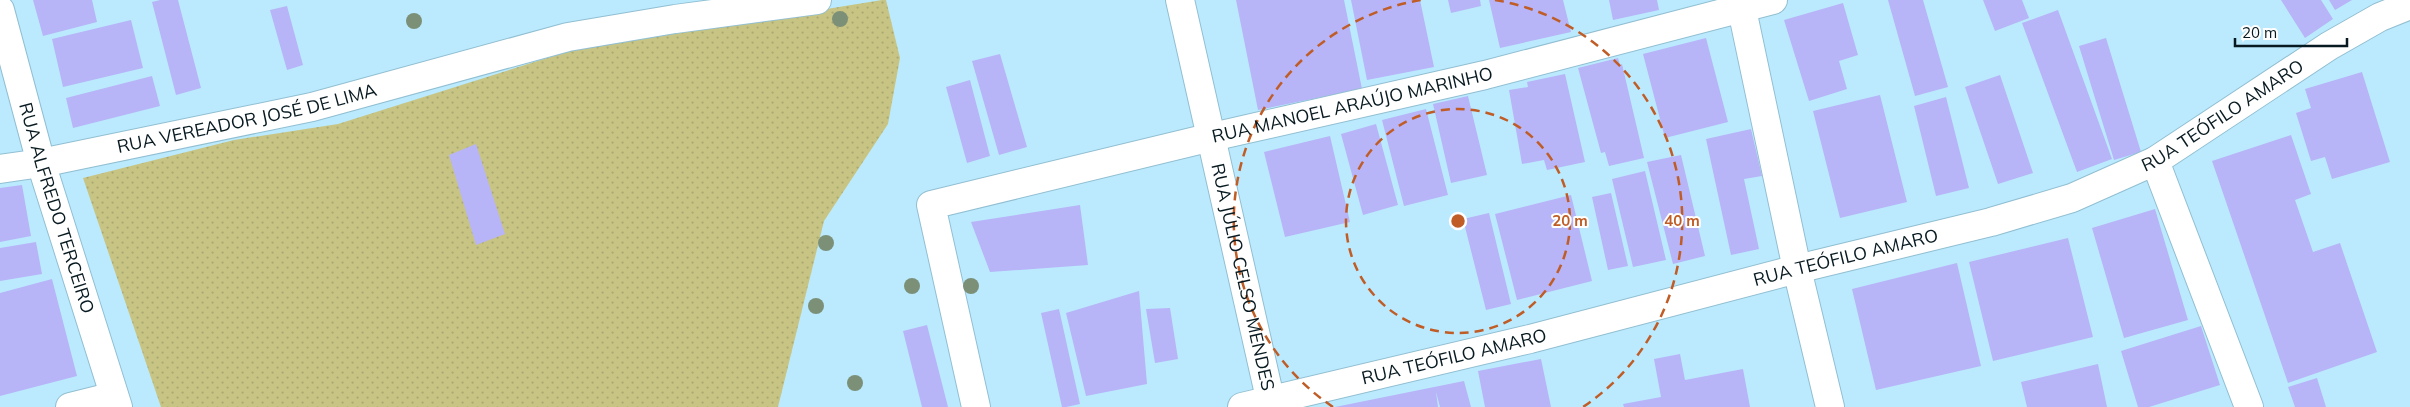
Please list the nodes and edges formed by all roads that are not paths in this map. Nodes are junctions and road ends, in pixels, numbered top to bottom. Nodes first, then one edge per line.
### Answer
1 (817, 0) edge
2 (1180, 0) edge
3 (1773, 0) edge
4 (1741, 4) edge
5 (2410, 6) edge
6 (0, 10) edge
7 (1212, 137) junction
8 (2155, 161) junction
9 (41, 163) junction
10 (0, 169) edge
11 (1797, 269) junction
12 (116, 402) edge
13 (1272, 404) edge
14 (70, 407) edge
15 (976, 407) edge
16 (1242, 407) edge
17 (1830, 407) edge
18 (2250, 407) edge

1 - 9 street, RUA VEREADOR JOSÉ DE LIMA
2 - 7 street, RUA JÚLIO CELSO MENDES
3 - 4 street, RUA MANOEL ARAÚJO MARINHO
4 - 7 street, RUA MANOEL ARAÚJO MARINHO
4 - 11 street
5 - 8 street, RUA TEÓFILO AMARO
6 - 9 street, RUA ALFREDO TERCEIRO
7 - 13 street, RUA JÚLIO CELSO MENDES
7 - 15 street, RUA MANOEL ARAÚJO MARINHO
8 - 11 street, RUA TEÓFILO AMARO
8 - 18 street
9 - 10 street, RUA VEREADOR JOSÉ DE LIMA
9 - 12 street, RUA ALFREDO TERCEIRO
11 - 13 street, RUA TEÓFILO AMARO
11 - 17 street
12 - 14 street
13 - 16 street, RUA TEÓFILO AMARO

